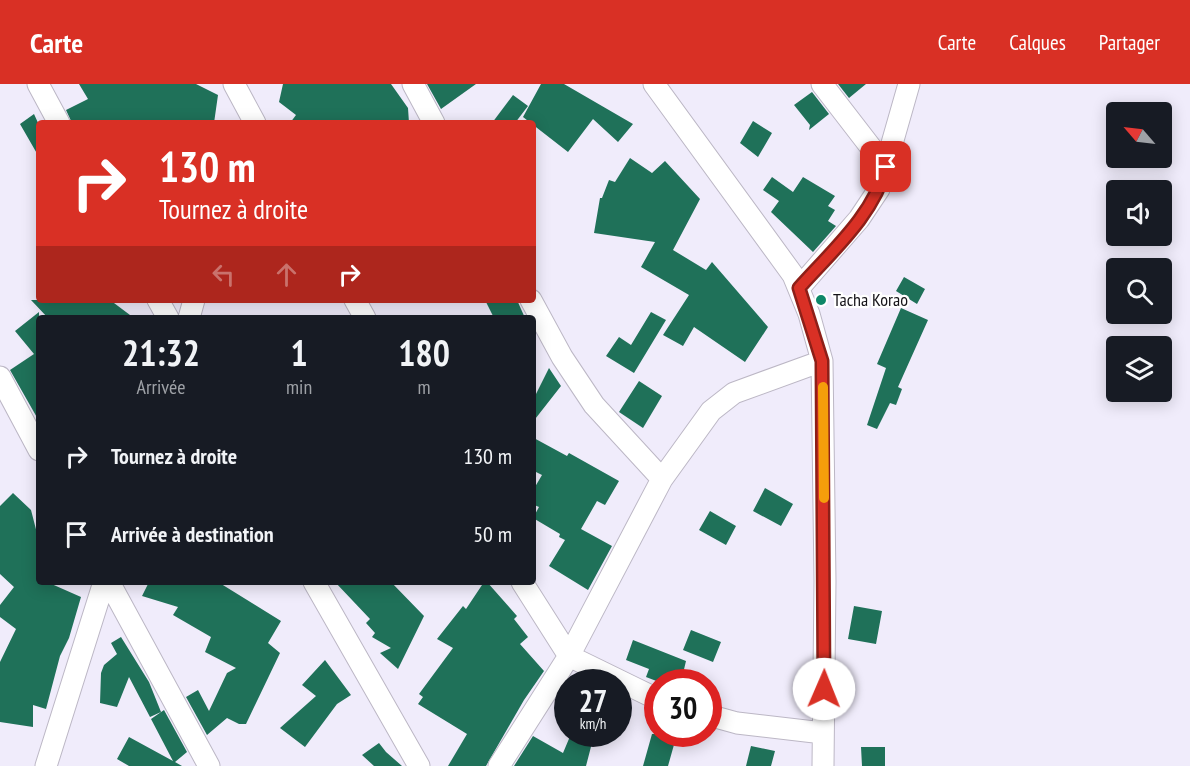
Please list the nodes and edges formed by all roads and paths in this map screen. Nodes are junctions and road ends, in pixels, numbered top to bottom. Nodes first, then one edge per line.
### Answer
1 (38, 84) edge
2 (234, 84) edge
3 (253, 84) edge
4 (413, 84) edge
5 (654, 84) edge
6 (822, 84) edge
7 (909, 84) edge
8 (248, 118) edge
9 (57, 120) edge
10 (432, 120) edge
11 (886, 167) junction
12 (799, 288) junction
13 (533, 303) edge
14 (822, 361) junction
15 (0, 377) edge
16 (36, 444) edge
17 (662, 479) junction
18 (103, 585) edge
19 (111, 585) edge
20 (316, 585) edge
21 (524, 585) edge
22 (569, 656) junction
23 (644, 693) edge
24 (722, 719) edge
25 (823, 733) junction
26 (46, 766) edge
27 (209, 766) edge
28 (419, 766) edge
29 (499, 766) edge
30 (823, 766) edge

1 - 9 street
2 - 8 street
3 - 8 street
4 - 10 street
5 - 12 street
6 - 11 street
7 - 11 street
11 - 12 street
12 - 14 street
13 - 17 street
14 - 17 street
14 - 25 street
15 - 16 street
17 - 22 street
18 - 26 street
19 - 27 street
20 - 28 street
21 - 22 street
22 - 23 street
22 - 29 street
24 - 25 street
25 - 30 street

